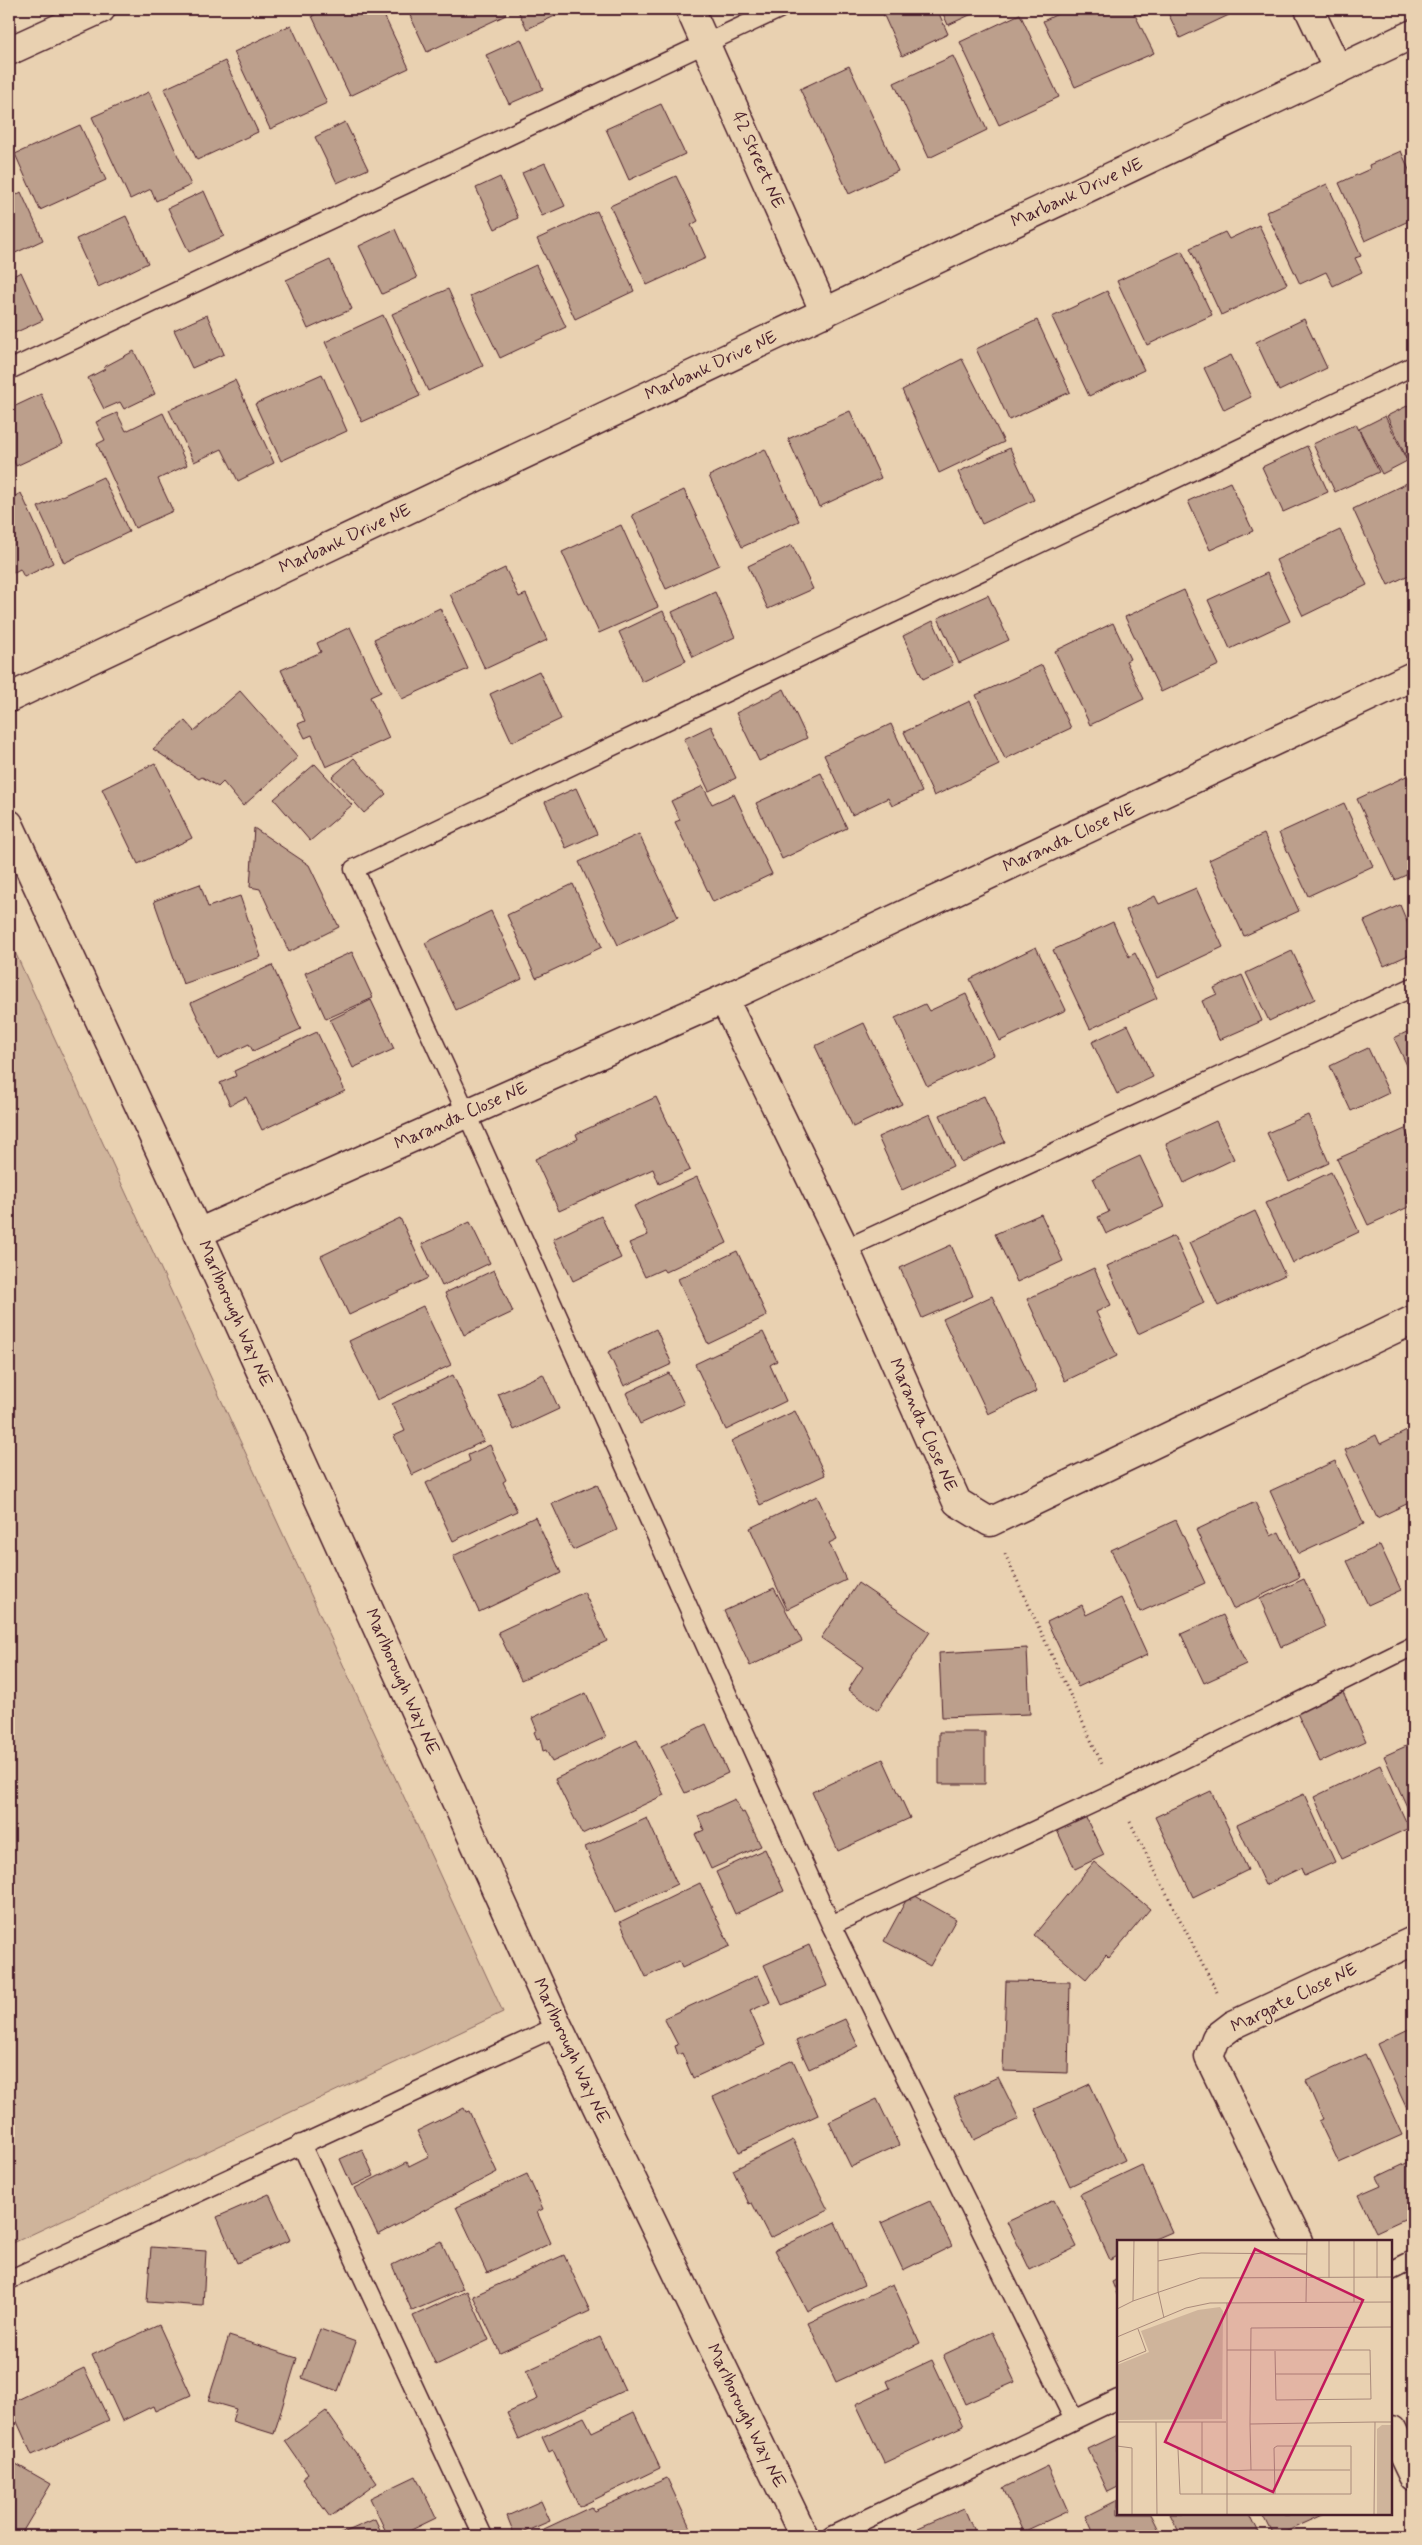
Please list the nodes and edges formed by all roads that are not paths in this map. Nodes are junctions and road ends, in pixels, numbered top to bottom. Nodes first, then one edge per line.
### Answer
1 (101, 9) edge
2 (690, 9) edge
3 (778, 9) edge
4 (1310, 9) edge
5 (1413, 34) edge
6 (706, 42) junction
7 (9, 51) edge
8 (1338, 70) junction
9 (824, 312) junction
10 (1413, 366) edge
11 (9, 370) edge
12 (1413, 676) edge
13 (9, 698) edge
14 (9, 824) edge
15 (1413, 987) edge
16 (724, 999) junction
17 (467, 1114) junction
18 (198, 1233) junction
19 (845, 1249) junction
20 (1413, 1320) edge
21 (1413, 1646) edge
22 (831, 1925) junction
23 (1413, 1941) edge
24 (558, 2026) junction
25 (301, 2144) junction
26 (1298, 2240) edge
27 (1413, 2260) edge
28 (1392, 2270) edge
29 (9, 2280) edge
30 (1117, 2399) edge
31 (1074, 2420) junction
32 (1392, 2432) edge
33 (1413, 2476) edge
34 (483, 2536) edge
35 (804, 2536) edge
36 (831, 2536) edge

1 - 7 street
2 - 6 street, 42 Street NE
3 - 6 lane
4 - 8 street
5 - 8 street, Marbank Drive NE
6 - 9 street, 42 Street NE
6 - 11 lane
8 - 9 street, Marbank Drive NE
9 - 13 street, Marbank Drive NE
10 - 17 lane
12 - 16 street, Maranda Close NE
14 - 18 street, Marlborough Way NE
15 - 19 lane
16 - 17 street, Maranda Close NE
16 - 19 street, Maranda Close NE
17 - 18 street, Maranda Close NE
17 - 22 lane
18 - 24 street, Marlborough Way NE
19 - 20 street, Maranda Close NE
21 - 22 lane
22 - 31 lane
23 - 26 street, Margate Close NE
24 - 25 lane
24 - 35 street, Marlborough Way NE
25 - 29 lane
25 - 34 lane
27 - 28 lane
30 - 31 lane
31 - 36 lane
32 - 33 street

